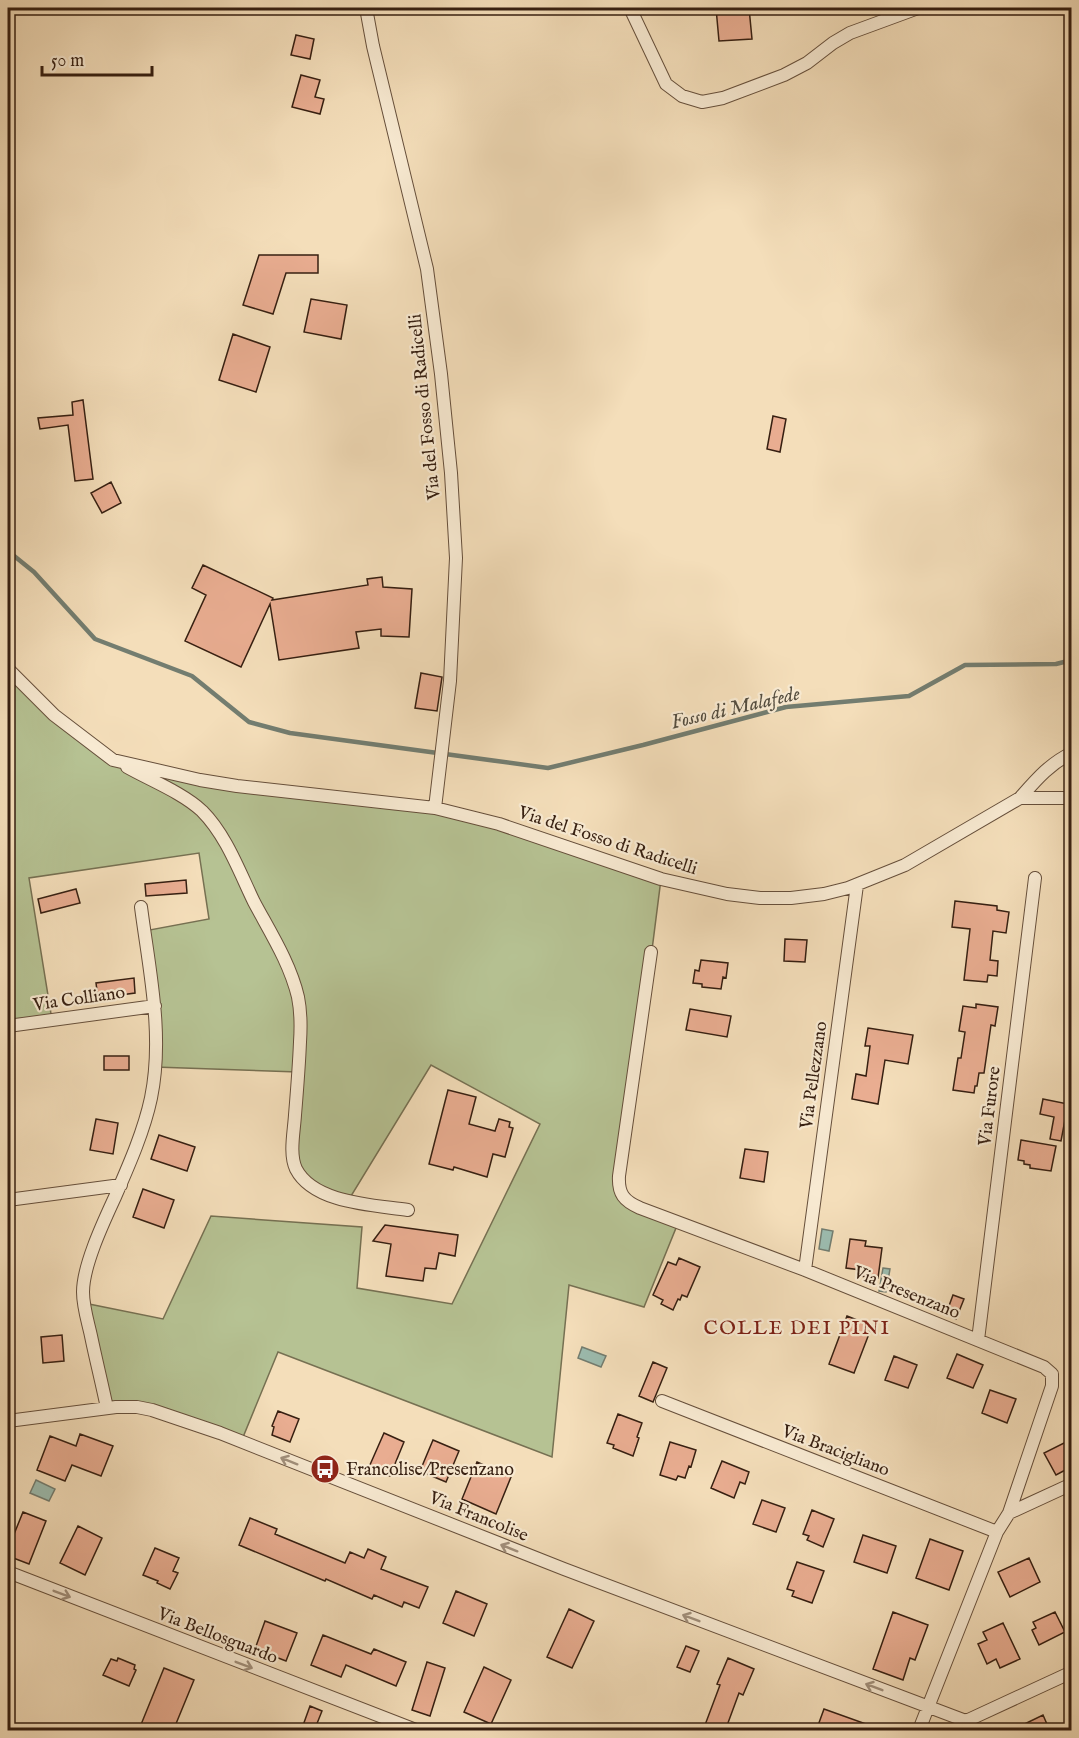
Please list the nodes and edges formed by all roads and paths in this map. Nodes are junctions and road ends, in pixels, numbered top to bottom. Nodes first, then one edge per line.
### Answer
1 (366, 8) edge
2 (630, 8) edge
3 (918, 8) edge
4 (8, 669) edge
5 (1071, 753) edge
6 (113, 760) junction
7 (1020, 798) junction
8 (1071, 798) edge
9 (435, 808) junction
10 (1035, 878) dead end
11 (857, 885) junction
12 (141, 907) dead end
13 (651, 952) dead end
14 (155, 1006) junction
15 (8, 1026) edge
16 (121, 1185) junction
17 (8, 1200) edge
18 (408, 1210) dead end
19 (805, 1270) junction
20 (978, 1340) junction
21 (662, 1401) dead end
22 (107, 1408) junction
23 (8, 1421) edge
24 (1071, 1484) edge
25 (1009, 1513) junction
26 (997, 1532) junction
27 (8, 1572) edge
28 (1071, 1672) edge
29 (928, 1707) junction
30 (968, 1726) edge
31 (416, 1731) edge
32 (919, 1731) edge

1 - 9 street, Via del Fosso di Radicelli
2 - 3 street
4 - 6 street, Via del Fosso di Radicelli
5 - 7 street
6 - 9 street, Via del Fosso di Radicelli
6 - 18 street
7 - 8 street
7 - 11 street, Via del Fosso di Radicelli
9 - 11 street, Via del Fosso di Radicelli
10 - 20 street, Via Furore
11 - 19 street, Via Pellezzano
12 - 14 street
13 - 19 street, Via Presenzano
14 - 15 street, Via Colliano
14 - 16 street
16 - 17 street
16 - 22 street
19 - 20 street, Via Presenzano
20 - 25 street, Via Presenzano
21 - 26 street, Via Bracigliano
22 - 23 street, Via Francolise
29 -> 22 street, Via Francolise
24 - 25 street
25 - 26 street, Via Presenzano
26 - 29 street, Via Presenzano
27 -> 31 street, Via Bellosguardo
28 - 30 street
29 - 30 street, Via Francolise
29 - 32 street, Via Presenzano

